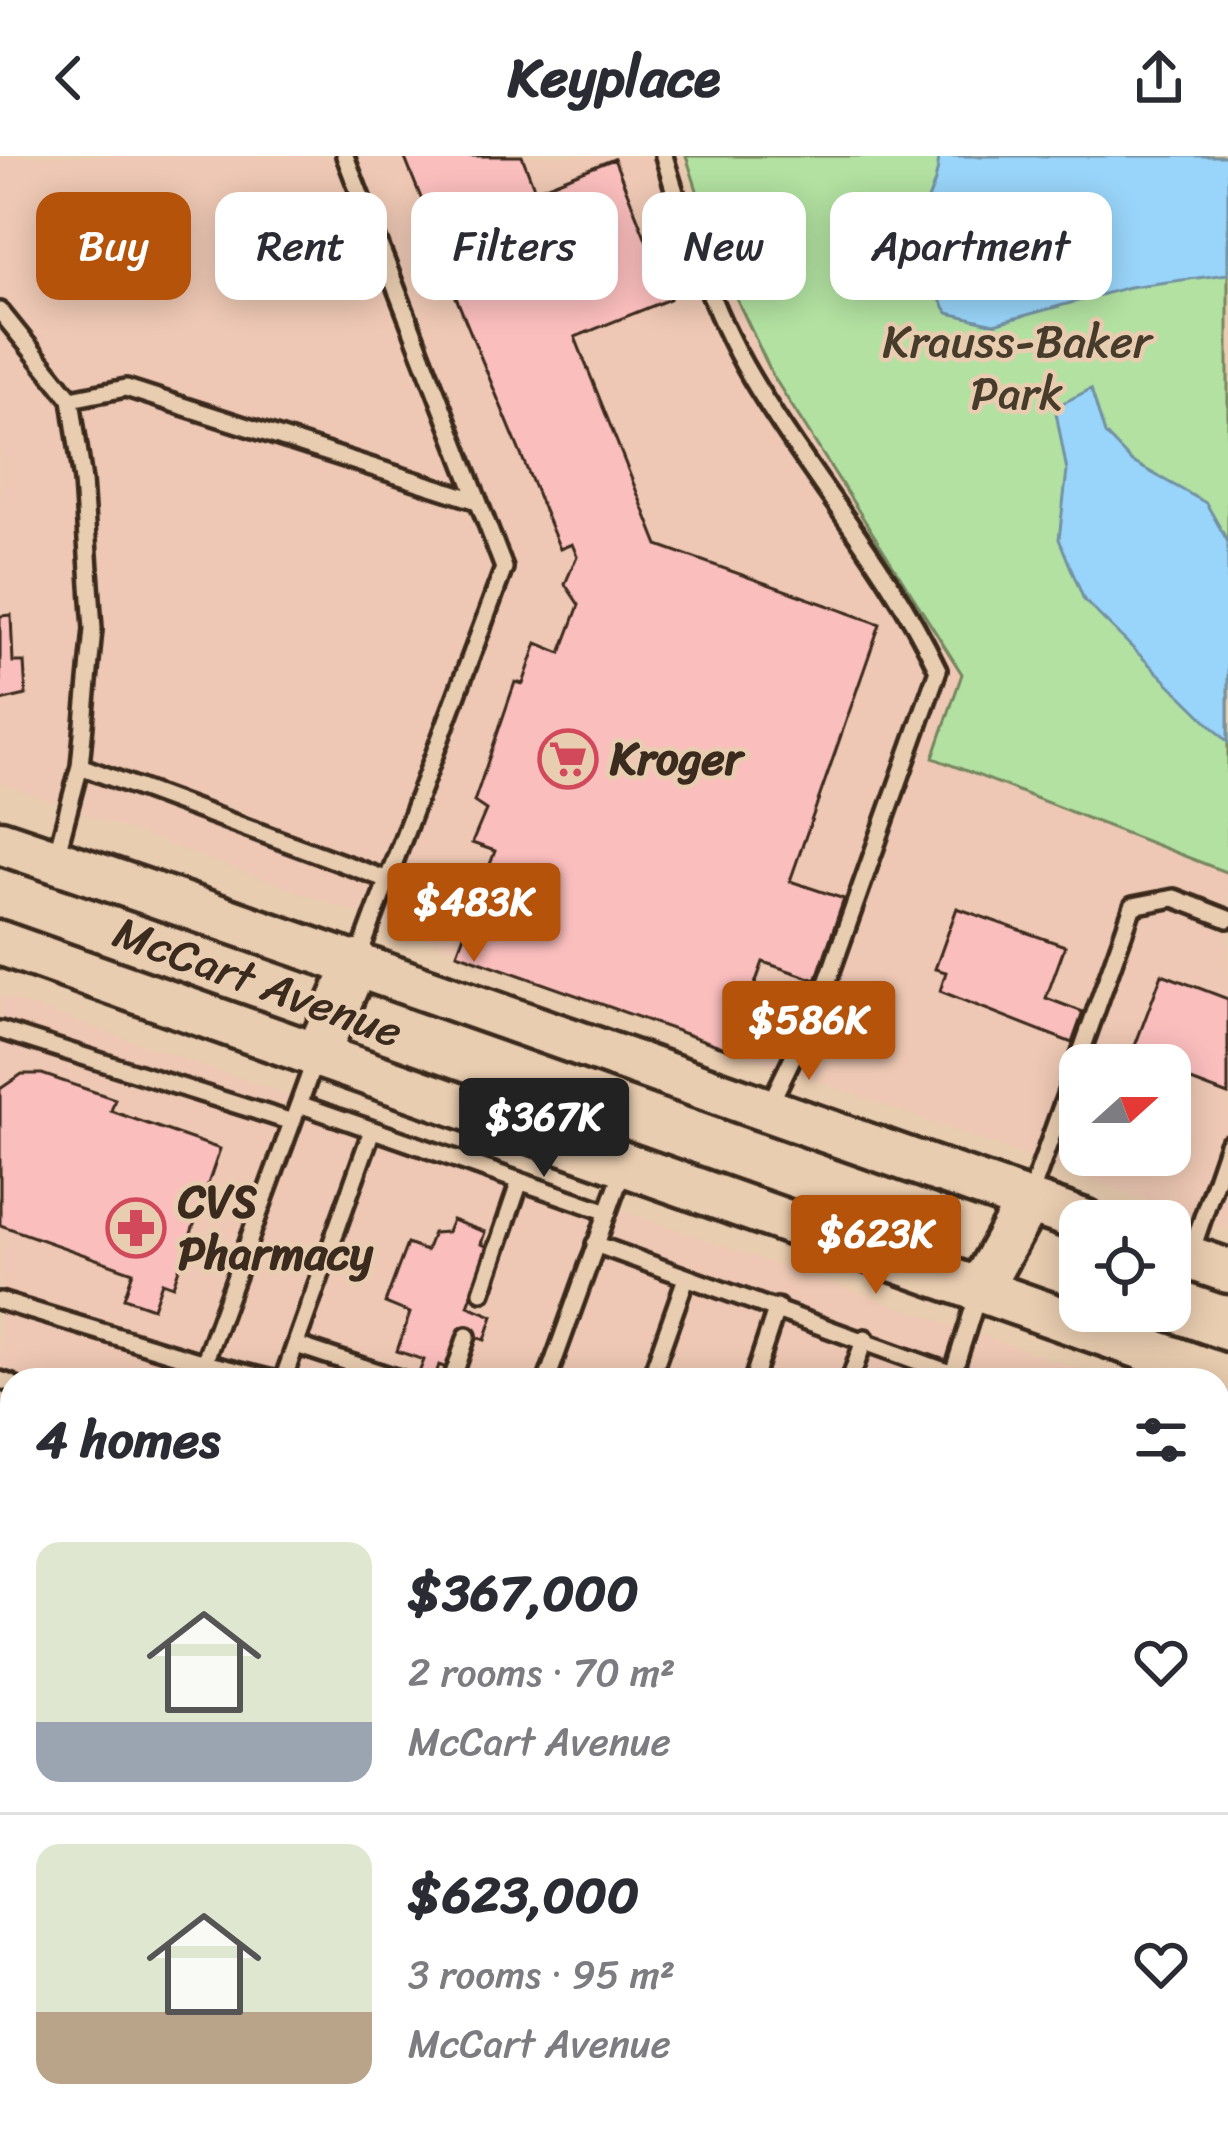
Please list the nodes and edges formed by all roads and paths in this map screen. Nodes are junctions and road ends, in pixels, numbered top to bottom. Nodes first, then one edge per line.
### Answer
1 (345, 156) edge
2 (664, 156) edge
3 (0, 311) edge
4 (70, 399) junction
5 (478, 501) junction
6 (80, 766) junction
7 (0, 842) edge
8 (55, 861) junction
9 (388, 880) junction
10 (1228, 919) edge
11 (9, 952) edge
12 (357, 962) junction
13 (0, 1030) edge
14 (316, 1057) junction
15 (298, 1105) junction
16 (767, 1110) junction
17 (292, 1122) junction
18 (372, 1130) junction
19 (1228, 1144) edge
20 (624, 1167) junction
21 (520, 1181) junction
22 (1028, 1202) junction
23 (608, 1212) junction
24 (1059, 1213) edge
25 (595, 1244) junction
26 (1196, 1260) edge
27 (686, 1279) junction
28 (979, 1291) junction
29 (482, 1292) dead end
30 (0, 1301) edge
31 (777, 1307) junction
32 (467, 1336) dead end
33 (865, 1338) junction
34 (296, 1345) junction
35 (204, 1363) junction
36 (202, 1368) edge
37 (224, 1368) edge
38 (287, 1368) edge
39 (366, 1368) edge
40 (456, 1368) edge
41 (551, 1368) edge
42 (654, 1368) edge
43 (757, 1368) edge
44 (854, 1368) edge
45 (932, 1368) edge
46 (955, 1368) edge
47 (1199, 1368) edge

1 - 5 lane
2 - 16 lane
3 - 4 lane
4 - 5 lane
4 - 6 lane
5 - 9 lane
6 - 8 lane
6 - 9 lane
7 - 8 main road, McCart Avenue
8 - 12 main road, McCart Avenue
9 - 12 lane
10 - 22 lane
11 - 14 main road, McCart Avenue
12 - 14 main road
12 - 16 main road, McCart Avenue
13 - 17 lane
14 - 15 lane
14 - 20 main road, McCart Avenue
15 - 17 lane
15 - 18 lane
16 - 22 main road, McCart Avenue
17 - 35 lane
18 - 21 lane
18 - 34 lane
19 - 26 lane
20 - 23 lane
20 - 28 main road, McCart Avenue
21 - 23 lane
21 - 29 lane
22 - 24 main road, McCart Avenue
22 - 28 main road
23 - 25 lane
25 - 27 lane
25 - 41 lane
27 - 31 lane
27 - 42 lane
28 - 46 lane
28 - 47 main road, McCart Avenue
30 - 35 lane
31 - 33 lane
31 - 43 lane
32 - 40 lane
33 - 44 lane
33 - 45 lane
34 - 38 lane
34 - 39 lane
35 - 36 lane
35 - 37 lane

